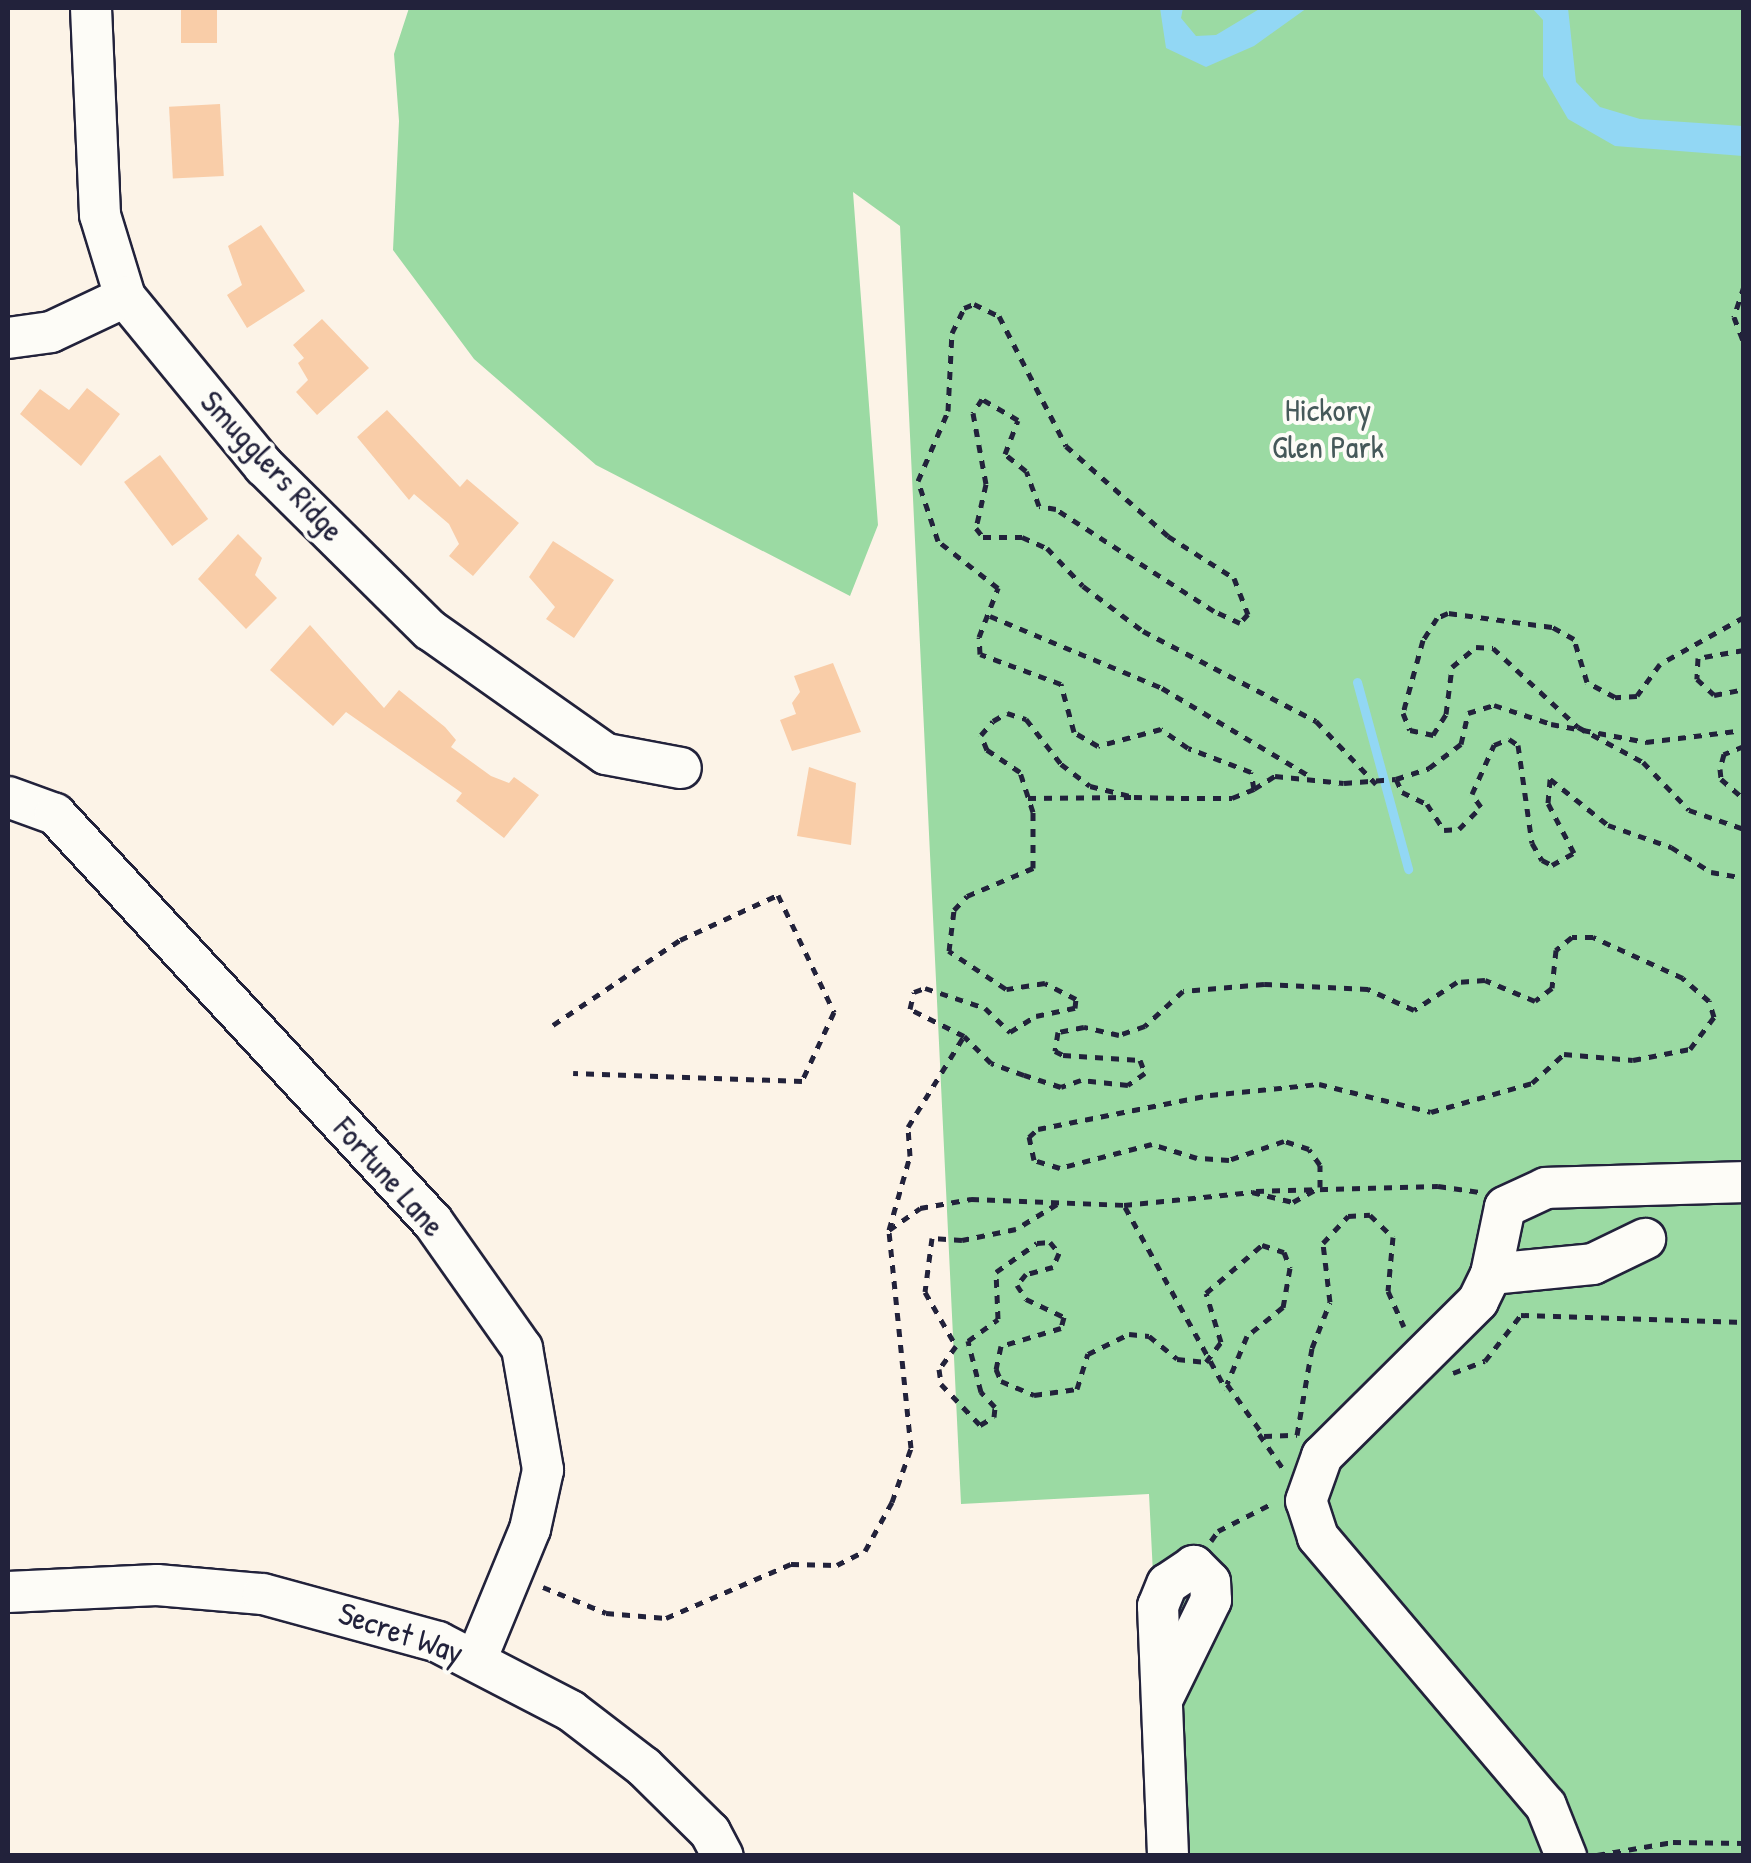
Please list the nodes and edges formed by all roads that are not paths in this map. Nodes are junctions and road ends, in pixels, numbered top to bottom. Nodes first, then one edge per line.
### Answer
1 (91, 8) edge
2 (124, 297) junction
3 (8, 338) edge
4 (680, 768) dead end
5 (8, 797) edge
6 (1744, 1182) edge
7 (1646, 1239) dead end
8 (1491, 1274) junction
9 (1194, 1566) road end
10 (8, 1592) edge
11 (476, 1660) junction
12 (723, 1856) edge
13 (1168, 1856) edge
14 (1566, 1856) edge

1 - 2 street, Smugglers Ridge
2 - 3 street
2 - 4 street, Smugglers Ridge
5 - 11 street, Fortune Lane
6 - 8 street
7 - 8 street
8 - 14 street
9 - 13 street
10 - 11 street, Secret Way
11 - 12 street, Secret Way

